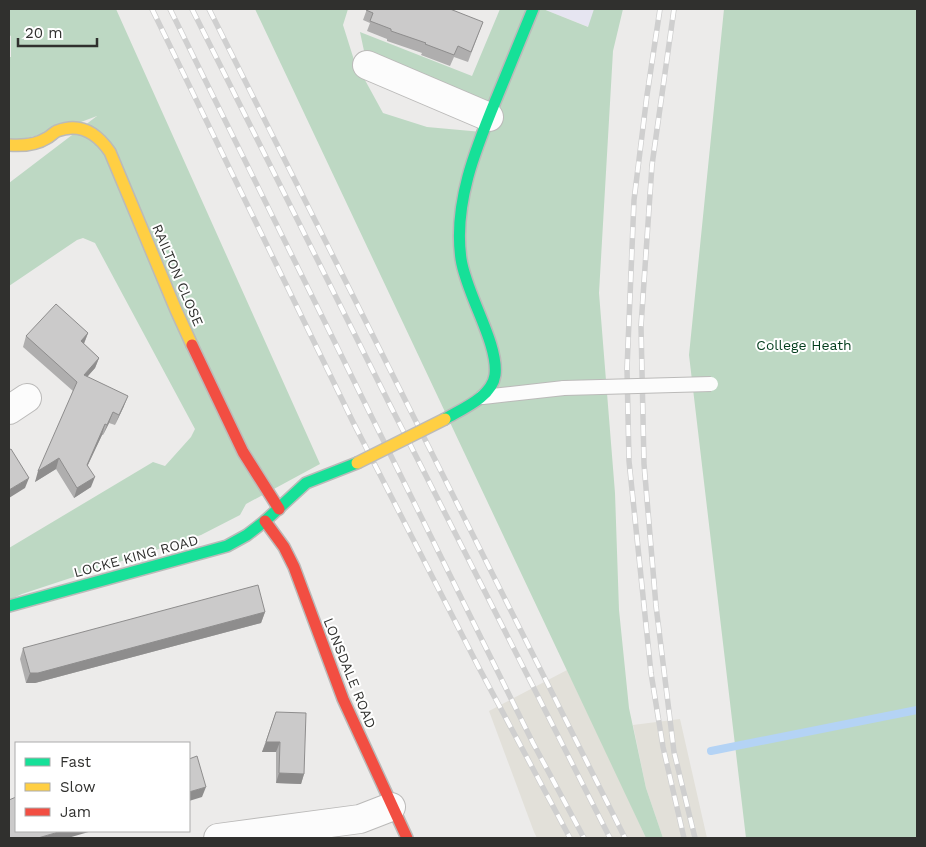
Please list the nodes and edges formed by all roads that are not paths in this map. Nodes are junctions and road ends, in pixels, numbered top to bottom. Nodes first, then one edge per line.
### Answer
1 (533, 9) edge
2 (366, 65) dead end
3 (488, 117) junction
4 (9, 145) edge
5 (711, 384) dead end
6 (479, 397) junction
7 (279, 509) junction
8 (265, 521) junction
9 (9, 606) edge
10 (391, 807) junction
11 (218, 838) edge
12 (407, 838) edge

1 - 3 street, LOCKE KING ROAD
2 - 3 street
3 - 6 street, LOCKE KING ROAD
4 - 7 street, RAILTON CLOSE
5 - 6 lane, bridge
6 - 7 street, LOCKE KING ROAD, bridge
7 - 8 street, LOCKE KING ROAD
8 - 9 street, LOCKE KING ROAD
8 - 10 street, LONSDALE ROAD
10 - 11 street
10 - 12 street, LONSDALE ROAD

